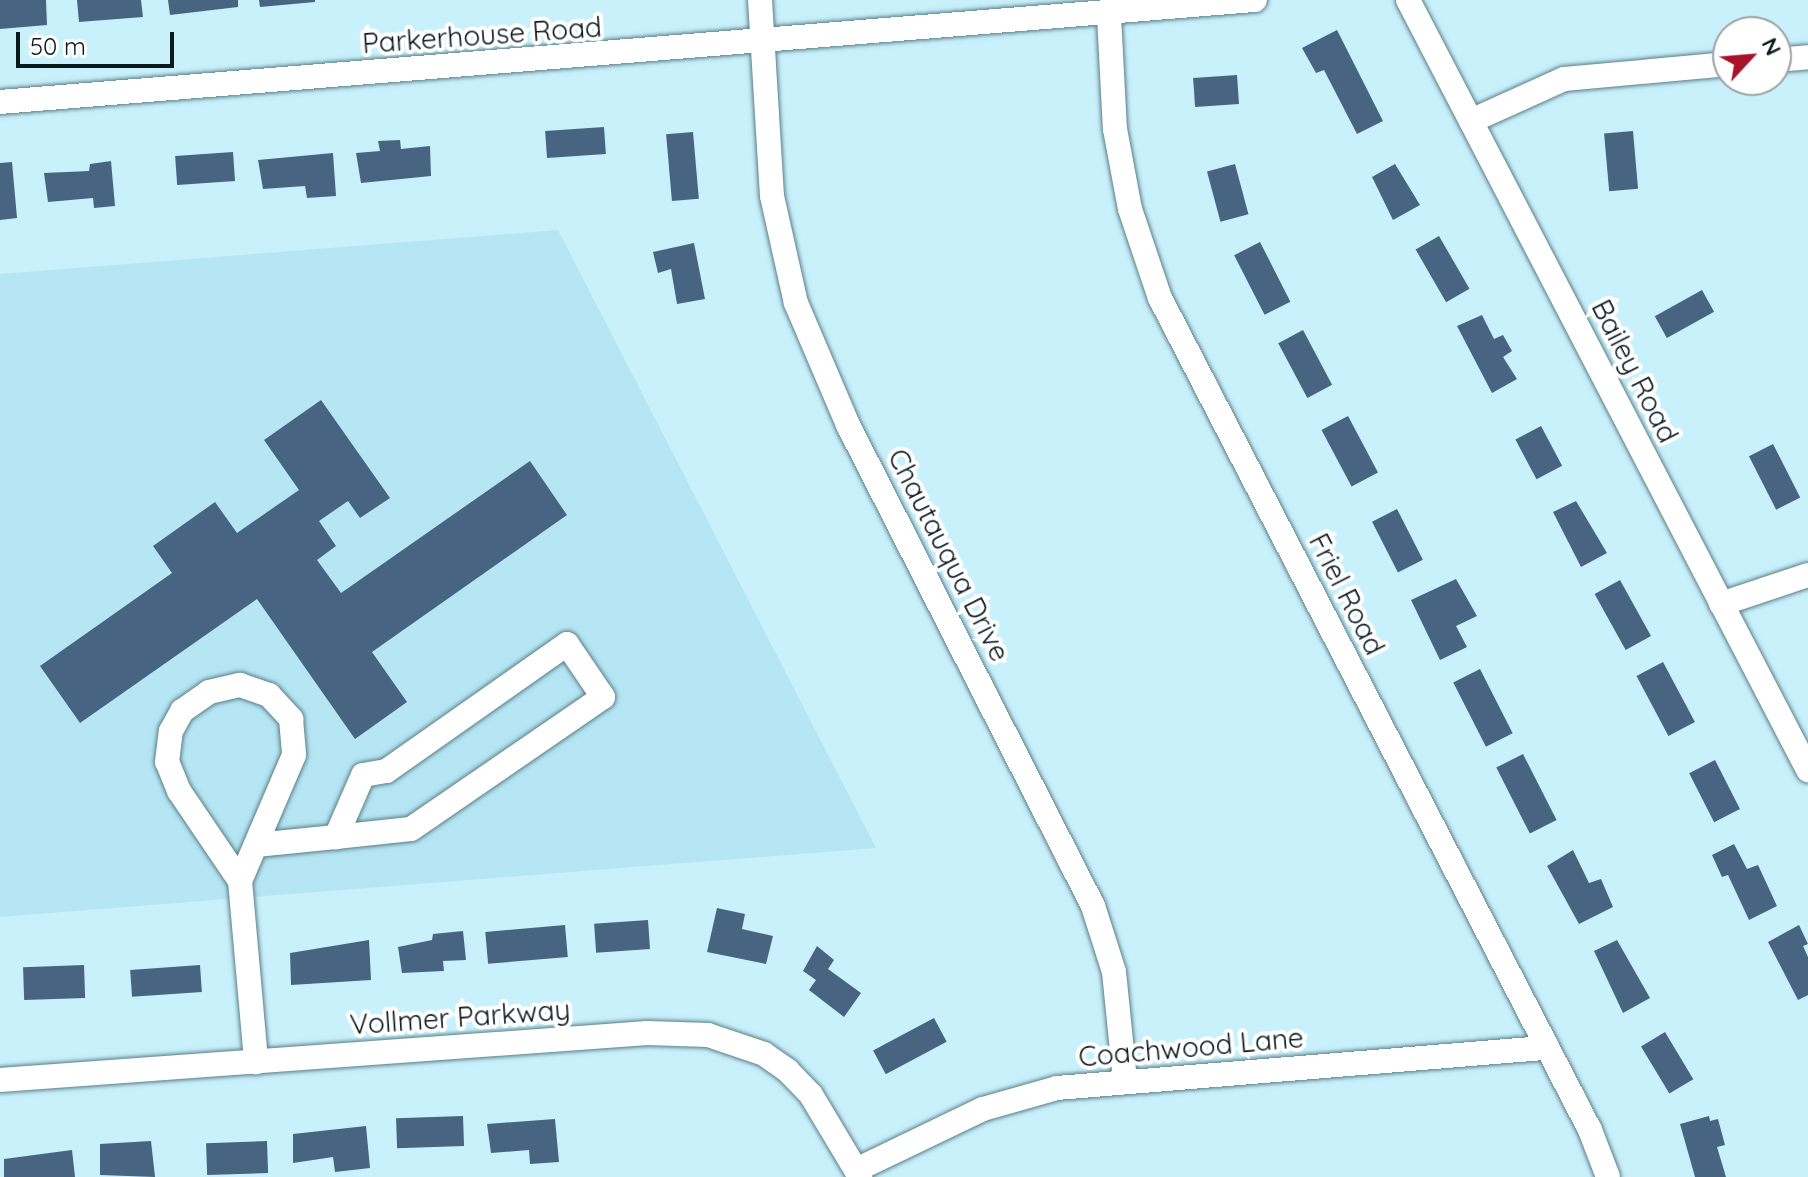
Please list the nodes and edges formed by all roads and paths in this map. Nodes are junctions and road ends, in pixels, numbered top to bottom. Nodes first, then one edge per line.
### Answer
1 (760, 0) edge
2 (1255, 0) edge
3 (1408, 0) edge
4 (1109, 16) junction
5 (763, 44) junction
6 (1712, 65) edge
7 (0, 102) edge
8 (1471, 121) junction
9 (1808, 575) edge
10 (1721, 604) junction
11 (1808, 770) edge
12 (336, 837) junction
13 (256, 845) junction
14 (240, 881) junction
15 (1547, 1048) junction
16 (256, 1062) junction
17 (0, 1080) edge
18 (1125, 1081) junction
19 (858, 1174) edge
20 (1608, 1177) edge

1 - 5 street, Chautauqua Drive
2 - 4 street, Parkerhouse Road
3 - 8 street, Bailey Road
4 - 5 street, Parkerhouse Road
4 - 15 street, Friel Road
5 - 7 street, Parkerhouse Road
5 - 18 street, Chautauqua Drive
6 - 8 street
8 - 10 street, Bailey Road
9 - 10 street
10 - 11 street, Bailey Road
12 - 12 street
12 - 13 street
13 - 14 street
13 - 14 street
14 - 16 street
15 - 18 street, Coachwood Lane
15 - 20 street, Friel Road
16 - 17 street, Vollmer Parkway
16 - 19 street, Vollmer Parkway
18 - 19 street, Coachwood Lane

